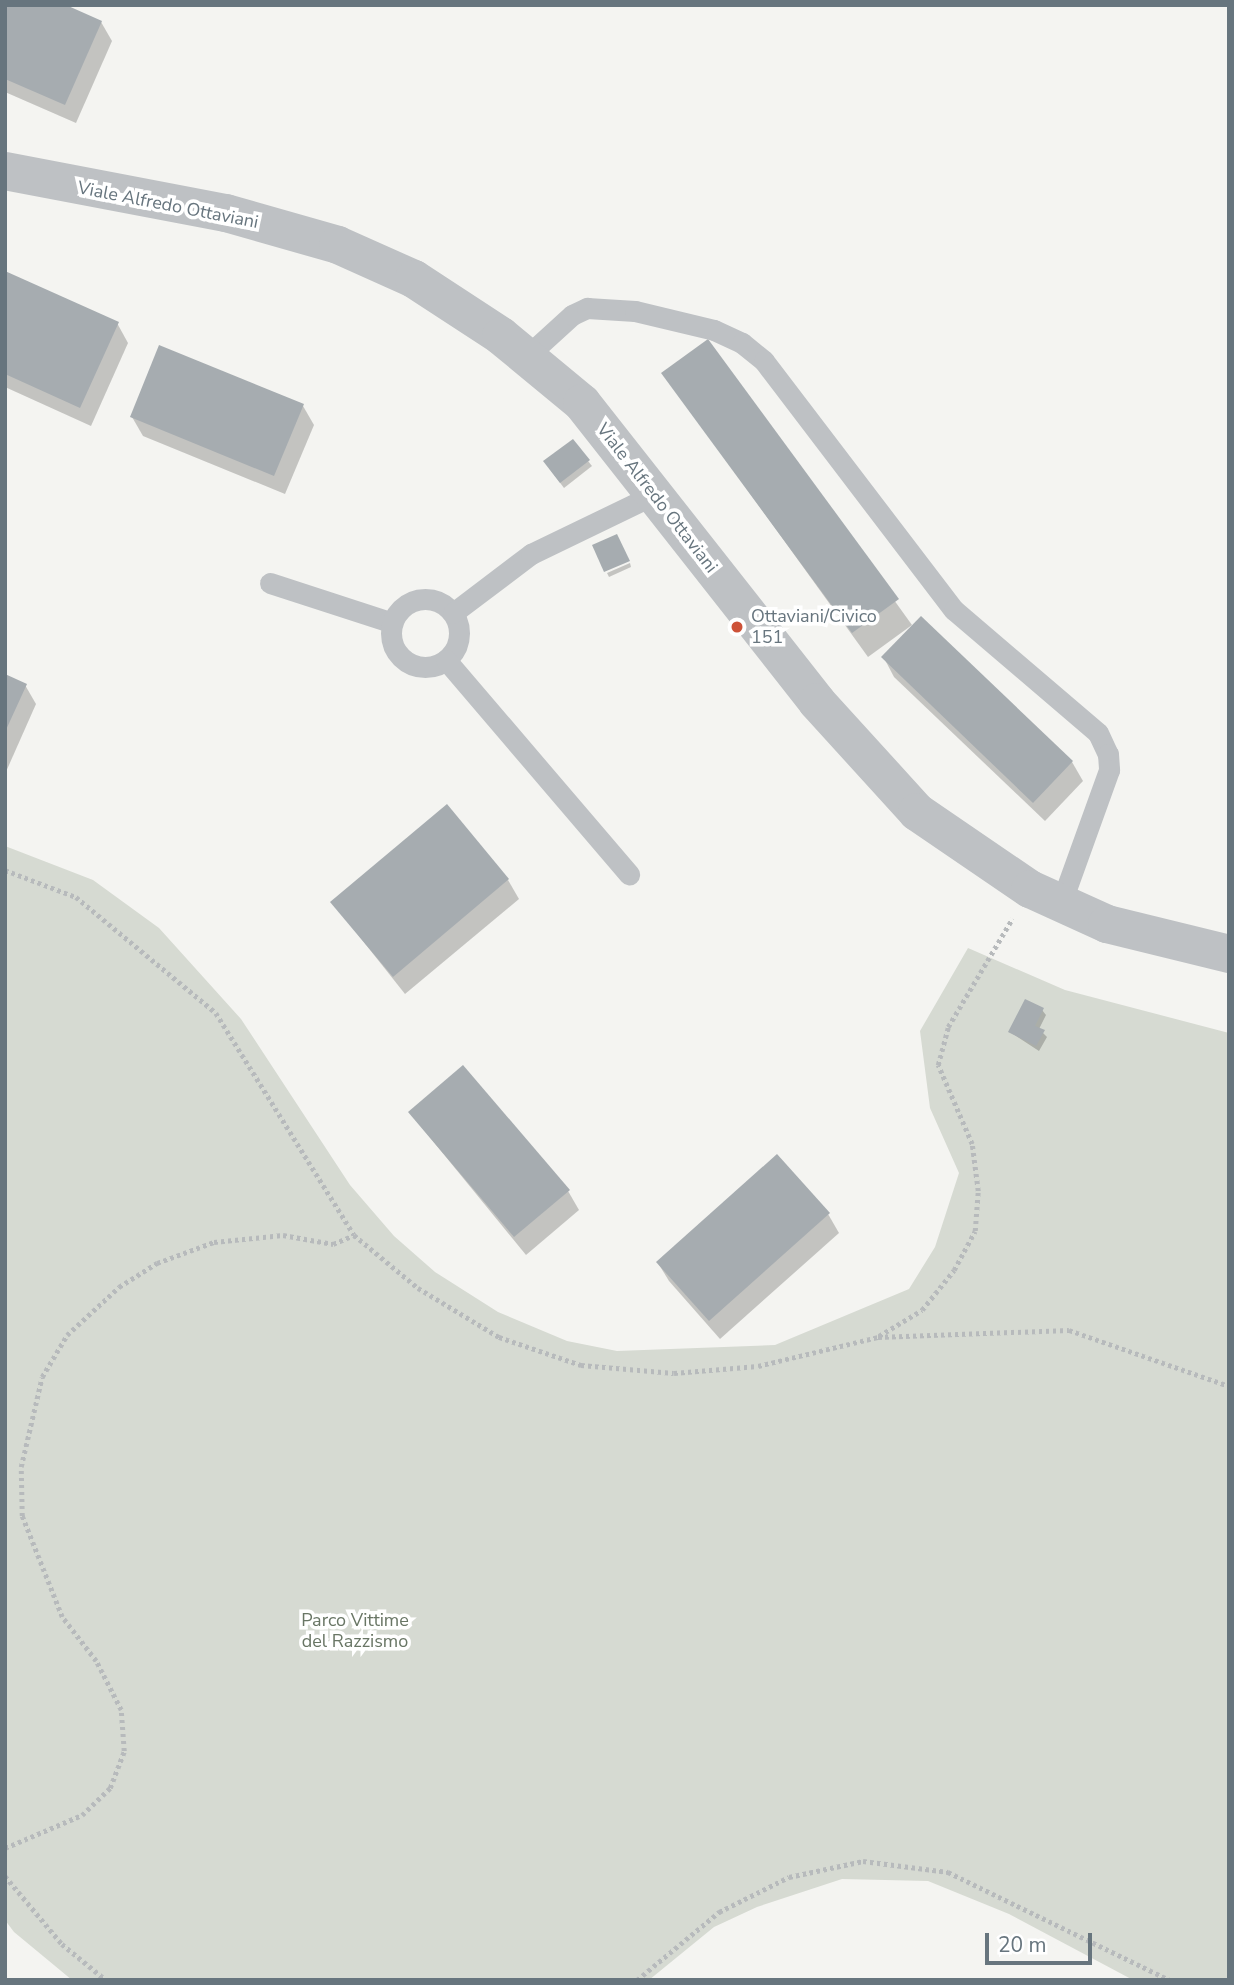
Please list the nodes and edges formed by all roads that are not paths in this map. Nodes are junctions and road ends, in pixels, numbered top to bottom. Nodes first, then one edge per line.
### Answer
1 (5, 171) edge
2 (526, 357) junction
3 (655, 494) junction
4 (270, 583) dead end
5 (453, 613) junction
6 (393, 623) junction
7 (446, 660) junction
8 (629, 874) dead end
9 (1046, 896) junction
10 (1229, 954) edge

1 - 2 street, Viale Alfredo Ottaviani
2 - 3 street, Viale Alfredo Ottaviani
2 - 9 lane
3 - 5 lane
3 - 9 street, Viale Alfredo Ottaviani
4 - 6 lane
5 - 6 lane
5 - 7 lane
6 - 7 lane
7 - 8 lane
9 - 10 street, Viale Alfredo Ottaviani

